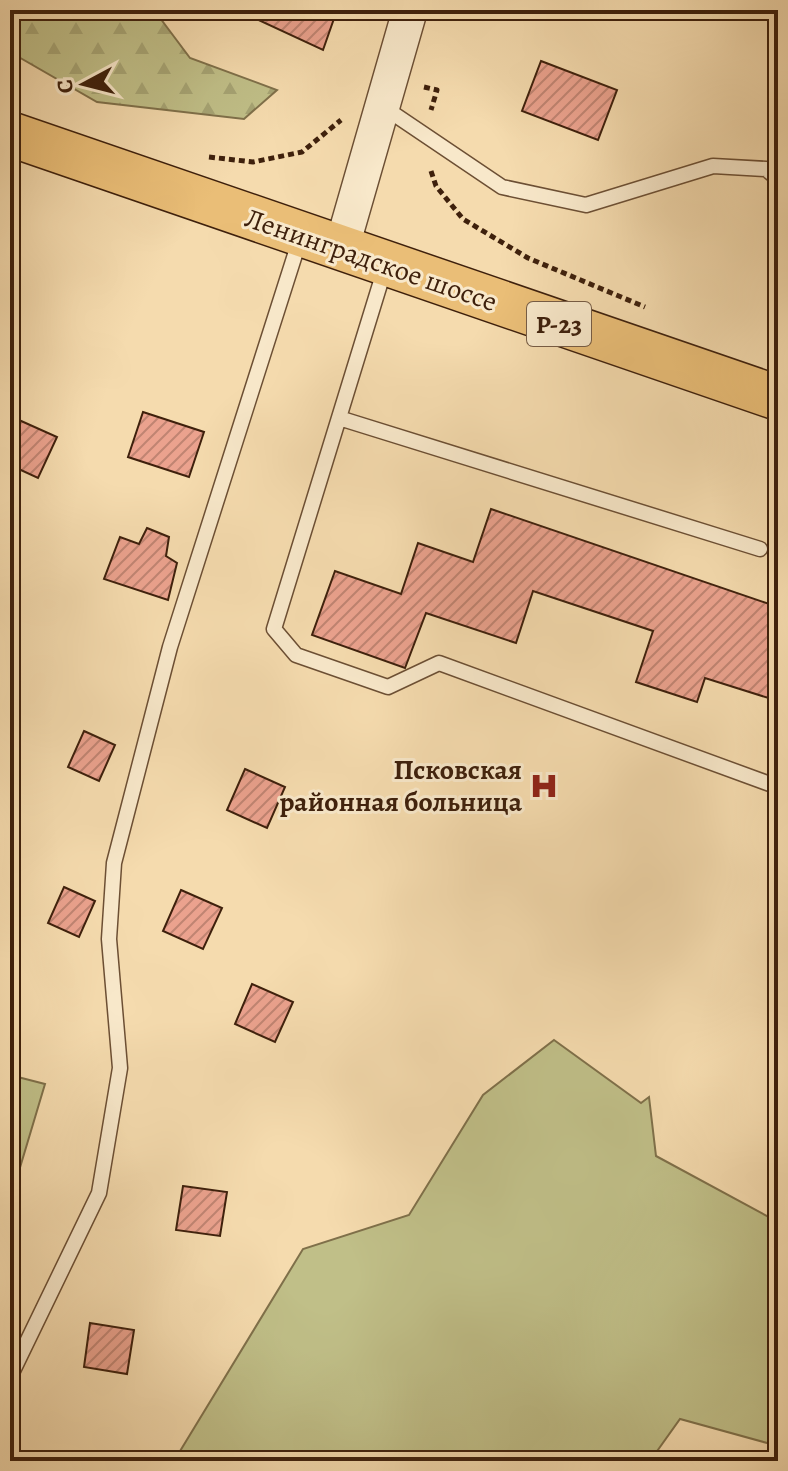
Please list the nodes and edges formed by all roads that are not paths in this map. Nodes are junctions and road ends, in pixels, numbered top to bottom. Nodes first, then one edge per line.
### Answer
1 (410, 10) edge
2 (386, 92) junction
3 (10, 134) edge
4 (778, 179) edge
5 (321, 243) junction
6 (386, 265) junction
7 (778, 398) edge
8 (339, 418) junction
9 (760, 549) dead end
10 (778, 787) edge
11 (10, 1377) edge

1 - 2 street
2 - 4 lane
2 - 5 street
3 - 5 highway, Ленинградское шоссе / Р-23
5 - 6 highway, Ленинградское шоссе / Р-23
5 - 11 lane
6 - 7 highway, Ленинградское шоссе / Р-23
6 - 8 lane
8 - 9 lane
8 - 10 lane

